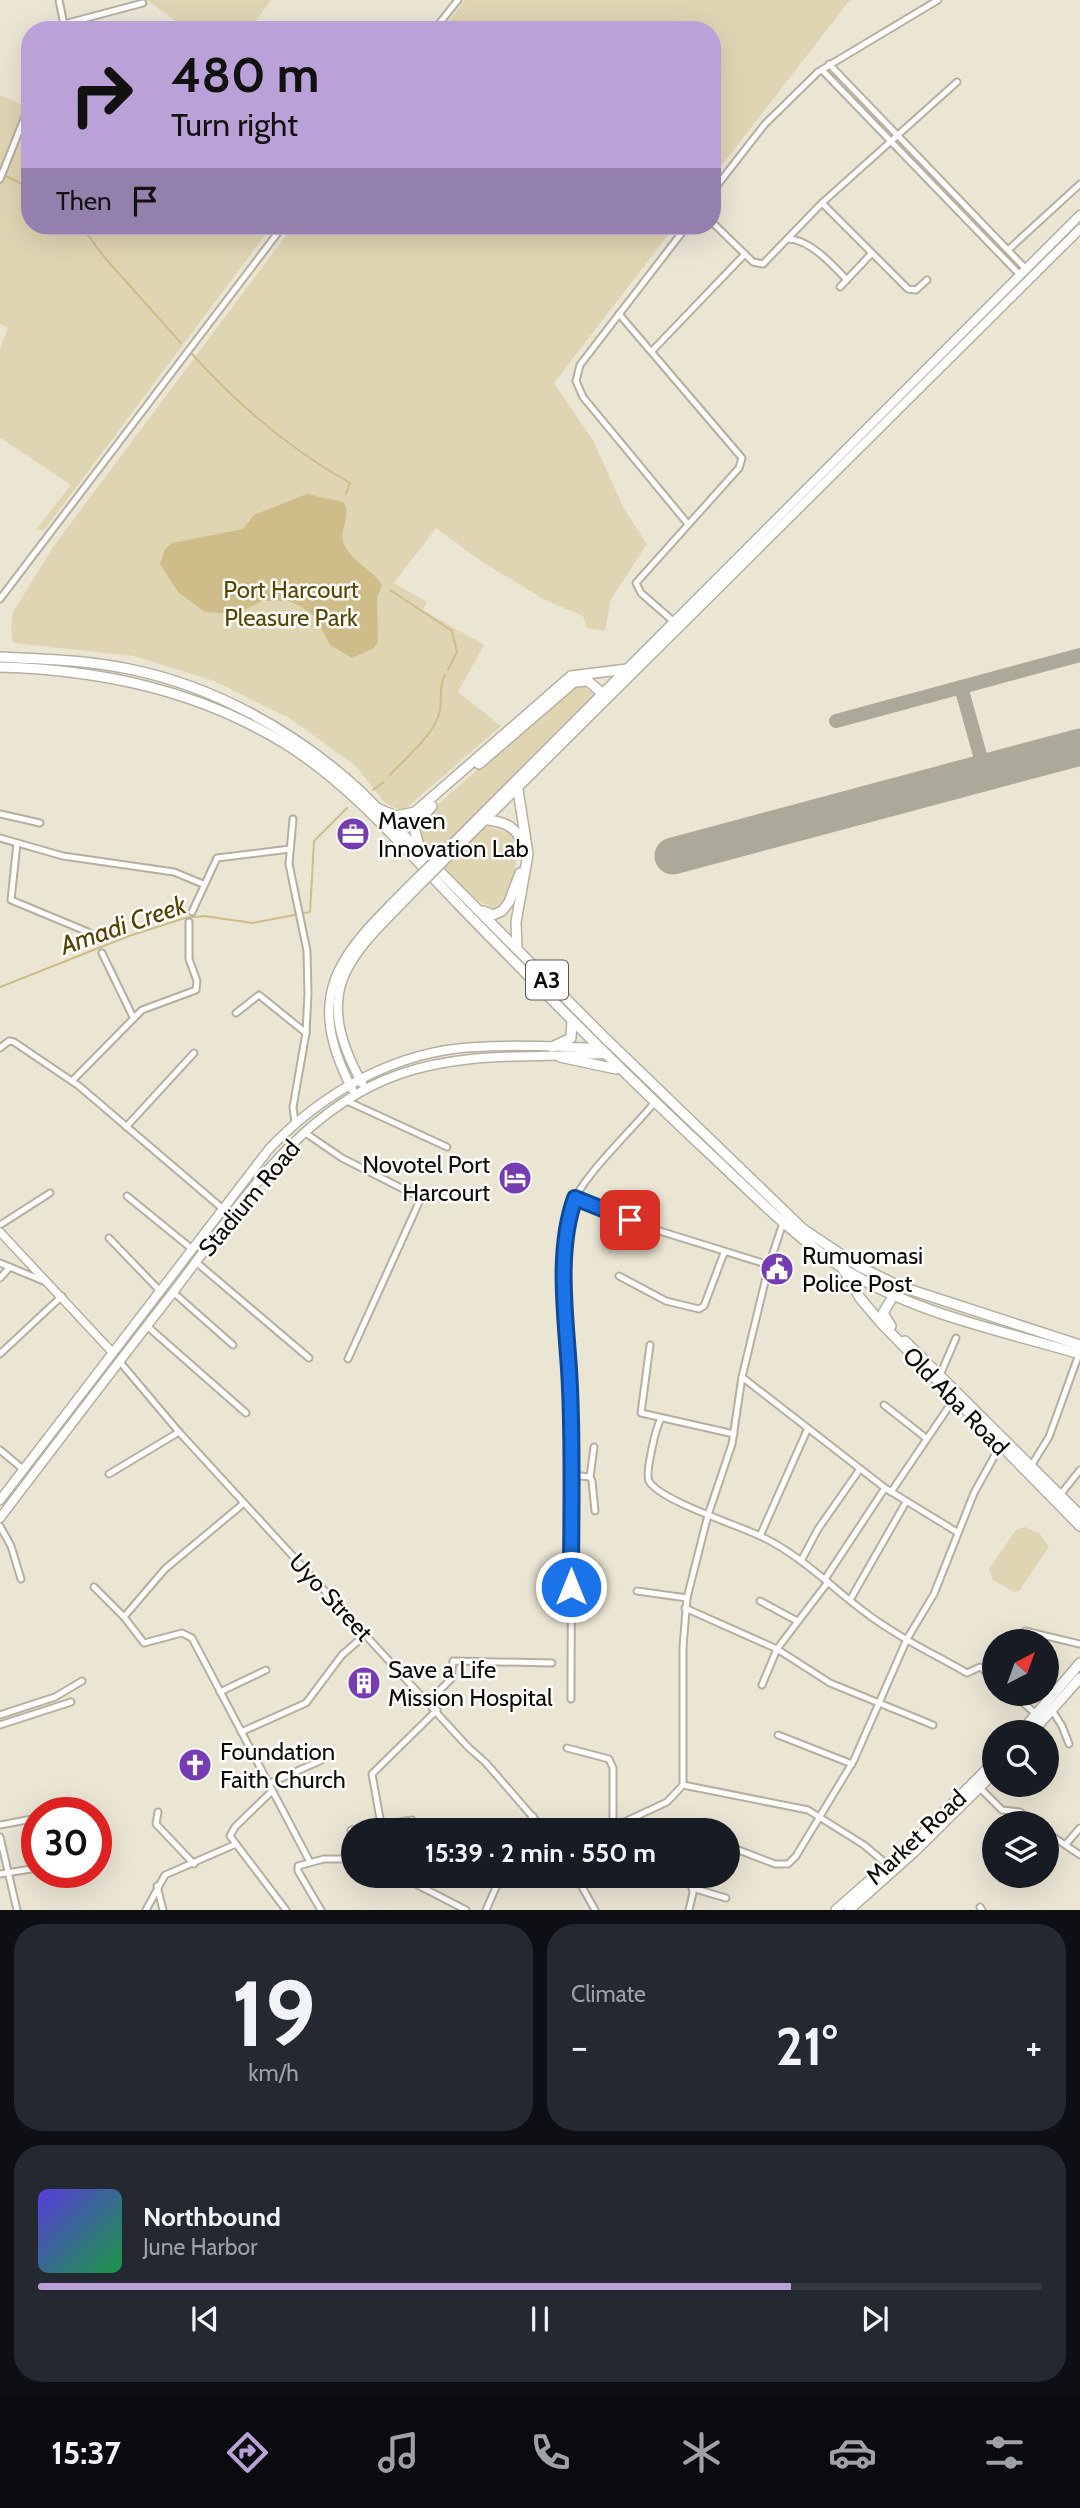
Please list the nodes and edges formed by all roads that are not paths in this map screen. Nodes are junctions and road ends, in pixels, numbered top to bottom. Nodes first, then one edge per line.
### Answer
1 (59, 0) edge
2 (458, 0) edge
3 (938, 0) edge
4 (143, 2) dead end
5 (64, 21) edge
6 (84, 21) edge
7 (441, 21) edge
8 (830, 64) junction
9 (822, 69) junction
10 (957, 82) dead end
11 (21, 127) edge
12 (893, 137) junction
13 (2, 175) edge
14 (721, 180) edge
15 (1080, 184) edge
16 (822, 203) junction
17 (1080, 215) edge
18 (1080, 229) edge
19 (721, 231) edge
20 (276, 235) edge
21 (680, 235) edge
22 (788, 239) junction
23 (1008, 250) junction
24 (872, 253) junction
25 (745, 254) junction
26 (1023, 272) junction
27 (847, 280) junction
28 (928, 280) dead end
29 (840, 287) dead end
30 (619, 314) junction
31 (652, 351) junction
32 (688, 524) junction
33 (0, 599) edge
34 (673, 621) junction
35 (0, 657) edge
36 (0, 667) edge
37 (627, 669) junction
38 (603, 694) junction
39 (518, 790) junction
40 (375, 807) junction
41 (0, 814) edge
42 (293, 819) dead end
43 (488, 820) junction
44 (40, 823) dead end
45 (0, 838) edge
46 (18, 843) junction
47 (290, 849) junction
48 (448, 853) junction
49 (422, 855) junction
50 (203, 884) junction
51 (417, 884) junction
52 (477, 908) junction
53 (192, 912) dead end
54 (189, 922) dead end
55 (98, 940) dead end
56 (517, 949) junction
57 (102, 953) dead end
58 (236, 1013) dead end
59 (133, 1017) junction
60 (572, 1020) junction
61 (306, 1033) junction
62 (552, 1047) junction
63 (0, 1048) edge
64 (601, 1051) junction
65 (194, 1053) dead end
66 (560, 1056) junction
67 (621, 1070) junction
68 (360, 1079) junction
69 (72, 1081) junction
70 (349, 1084) junction
71 (366, 1089) junction
72 (355, 1095) junction
73 (346, 1101) junction
74 (654, 1103) junction
75 (295, 1123) junction
76 (125, 1126) junction
77 (304, 1132) junction
78 (447, 1147) dead end
79 (50, 1193) dead end
80 (127, 1196) dead end
81 (575, 1198) junction
82 (223, 1209) junction
83 (783, 1223) junction
84 (0, 1225) edge
85 (0, 1232) edge
86 (109, 1238) dead end
87 (192, 1249) junction
88 (724, 1253) junction
89 (196, 1262) junction
90 (0, 1263) edge
91 (31, 1264) junction
92 (769, 1265) junction
93 (10, 1267) junction
94 (842, 1267) junction
95 (19, 1270) junction
96 (619, 1276) dead end
97 (0, 1278) edge
98 (50, 1284) junction
99 (899, 1286) junction
100 (160, 1292) junction
101 (173, 1292) junction
102 (62, 1296) junction
103 (893, 1297) junction
104 (147, 1326) junction
105 (956, 1338) dead end
106 (233, 1345) dead end
107 (650, 1345) dead end
108 (1080, 1351) edge
109 (113, 1353) junction
110 (0, 1354) edge
111 (309, 1358) dead end
112 (348, 1359) dead end
113 (120, 1362) junction
114 (940, 1375) junction
115 (741, 1377) junction
116 (954, 1399) junction
117 (884, 1405) dead end
118 (246, 1413) dead end
119 (661, 1419) junction
120 (808, 1428) junction
121 (179, 1432) junction
122 (734, 1434) junction
123 (926, 1438) junction
124 (1000, 1446) junction
125 (594, 1447) dead end
126 (0, 1450) edge
127 (1031, 1466) junction
128 (860, 1469) junction
129 (1080, 1469) edge
130 (24, 1470) junction
131 (109, 1474) dead end
132 (571, 1475) junction
133 (590, 1478) junction
134 (888, 1490) junction
135 (1060, 1495) junction
136 (0, 1500) edge
137 (906, 1502) junction
138 (244, 1503) junction
139 (595, 1511) dead end
140 (708, 1515) junction
141 (1080, 1515) edge
142 (0, 1518) edge
143 (0, 1526) edge
144 (1080, 1526) edge
145 (957, 1532) junction
146 (760, 1536) junction
147 (802, 1561) junction
148 (21, 1579) dead end
149 (826, 1580) junction
150 (94, 1587) dead end
151 (638, 1591) dead end
152 (687, 1598) junction
153 (850, 1600) junction
154 (760, 1601) dead end
155 (685, 1608) junction
156 (124, 1617) junction
157 (797, 1620) junction
158 (366, 1634) junction
159 (907, 1639) junction
160 (1059, 1639) edge
161 (1080, 1644) edge
162 (777, 1649) junction
163 (552, 1663) dead end
164 (1080, 1663) edge
165 (982, 1668) edge
166 (266, 1670) dead end
167 (1080, 1678) edge
168 (82, 1681) dead end
169 (762, 1685) dead end
170 (220, 1692) junction
171 (570, 1699) dead end
172 (429, 1701) junction
173 (71, 1702) dead end
174 (878, 1703) junction
175 (1027, 1706) edge
176 (437, 1710) junction
177 (1052, 1710) junction
178 (1036, 1714) junction
179 (0, 1715) edge
180 (1031, 1720) edge
181 (1043, 1720) edge
182 (0, 1725) edge
183 (933, 1725) dead end
184 (241, 1732) junction
185 (778, 1735) dead end
186 (1069, 1744) dead end
187 (567, 1748) dead end
188 (322, 1760) dead end
189 (852, 1765) junction
190 (982, 1774) edge
191 (268, 1784) junction
192 (683, 1785) junction
193 (982, 1785) edge
194 (979, 1788) junction
195 (271, 1791) junction
196 (1011, 1811) edge
197 (158, 1812) dead end
198 (819, 1815) junction
199 (533, 1816) edge
200 (380, 1818) edge
201 (613, 1818) edge
202 (632, 1818) edge
203 (21, 1821) edge
204 (0, 1825) edge
205 (1080, 1828) edge
206 (0, 1837) edge
207 (1059, 1840) edge
208 (236, 1844) junction
209 (1066, 1844) junction
210 (740, 1851) edge
211 (1080, 1855) edge
212 (341, 1857) edge
213 (310, 1862) junction
214 (194, 1864) junction
215 (891, 1868) junction
216 (21, 1871) edge
217 (9, 1873) junction
218 (0, 1874) edge
219 (157, 1886) junction
220 (424, 1888) edge
221 (495, 1888) edge
222 (582, 1888) edge
223 (692, 1888) joint
224 (726, 1898) dead end
225 (17, 1909) edge
226 (146, 1909) edge
227 (163, 1909) edge
228 (286, 1909) edge
229 (321, 1909) edge
230 (466, 1909) edge
231 (486, 1909) edge
232 (595, 1909) edge
233 (689, 1909) edge
234 (836, 1909) edge
235 (849, 1909) edge

1 - 5 street
2 - 7 street
3 - 8 street
4 - 6 street
8 - 9 street
8 - 12 street
9 - 12 street
9 - 14 street
10 - 12 street
11 - 13 street
12 - 16 street
12 - 23 street
12 - 26 street
15 - 23 street
16 - 22 street
16 - 24 street
17 - 26 main road
18 - 39 main road
19 - 25 street
20 - 33 street
21 - 30 street
22 - 25 street
22 - 27 street
23 - 26 street
24 - 27 street
24 - 28 street
25 - 31 street
26 - 34 main road
27 - 29 street
30 - 31 street
30 - 32 street
31 - 32 street
32 - 34 street
34 - 37 main road
35 - 40 main road, A3
36 - 60 main road, A3
37 - 38 main road
37 - 40 main road
38 - 48 main road
38 - 49 main road
39 - 43 main road
39 - 56 main road
40 - 49 main road, A3
41 - 44 street
42 - 47 street
43 - 48 main road
43 - 52 main road
45 - 46 street
46 - 50 street
46 - 55 street
47 - 50 street
47 - 61 street
48 - 51 main road, bridge
49 - 52 main road, A3
50 - 53 street
51 - 68 main road
51 - 70 main road
52 - 56 main road, A3
54 - 59 street
56 - 99 main road, A3
57 - 59 street
58 - 61 street
59 - 69 street
60 - 62 main road
60 - 64 main road, A3
61 - 75 street
62 - 64 main road, Stadium Road
62 - 68 main road, Stadium Road
63 - 69 street
64 - 66 main road, Stadium Road
64 - 67 main road, A3
65 - 76 street
66 - 67 main road
66 - 71 main road, Stadium Road
67 - 74 main road, A3
68 - 70 main road, Stadium Road
68 - 71 main road
69 - 76 street
70 - 72 main road
70 - 75 main road, Stadium Road
71 - 72 main road, Stadium Road
72 - 73 main road, Stadium Road
73 - 77 main road, Stadium Road
73 - 78 street
74 - 81 street
74 - 83 main road, A3
75 - 82 main road, Stadium Road
76 - 82 street
77 - 89 main road, Stadium Road
77 - 112 street
79 - 84 street
80 - 87 street
81 - 88 street
81 - 132 street
82 - 87 main road, Stadium Road
83 - 92 street
83 - 94 main road, A3
85 - 91 street
86 - 100 street
87 - 100 main road, Stadium Road
88 - 92 street
88 - 96 street
89 - 101 main road, Stadium Road
89 - 111 street
90 - 93 street
91 - 95 street
91 - 98 street
92 - 115 street
93 - 95 street
93 - 97 street
94 - 103 main road, A3
94 - 116 main road, Old Aba Road
95 - 98 street
98 - 102 street
99 - 103 main road, Old Aba Road
99 - 108 main road, A3
100 - 109 main road, Stadium Road
101 - 104 main road, Stadium Road
101 - 106 street
102 - 109 street
102 - 110 street
103 - 108 main road, A3
103 - 114 main road, Old Aba Road
104 - 113 main road, Stadium Road
104 - 118 street
105 - 114 street
107 - 119 street
108 - 127 street
109 - 130 main road, Stadium Road
113 - 121 street, Uyo Street
113 - 142 main road, Stadium Road
114 - 127 main road, Old Aba Road
115 - 120 street
115 - 122 street
116 - 123 street
116 - 124 main road, Old Aba Road
117 - 123 street
119 - 122 street
119 - 140 street
120 - 128 street
120 - 146 street
121 - 131 street
121 - 138 street, Uyo Street
122 - 140 street
123 - 134 street
124 - 144 main road, Old Aba Road
124 - 145 street
125 - 133 street
126 - 130 street
127 - 135 main road, Old Aba Road
128 - 134 street
128 - 147 street
129 - 135 street
130 - 136 main road, Stadium Road
132 - 133 street
132 - 171 street
133 - 139 street
134 - 137 street
134 - 149 street
135 - 141 main road, Old Aba Road
137 - 145 street
137 - 153 street
138 - 156 street
138 - 158 street, Uyo Street
140 - 146 street
140 - 152 street
143 - 148 street
145 - 159 street
146 - 147 street
147 - 149 street
149 - 153 street
149 - 157 street
150 - 156 street
151 - 152 street
152 - 155 street
153 - 159 street
154 - 157 street
155 - 162 street
155 - 192 street
156 - 170 street
157 - 162 street
158 - 172 street, Uyo Street
158 - 184 street
159 - 165 street
159 - 174 street
160 - 161 street
162 - 169 street
162 - 174 street
163 - 172 street
164 - 178 main road
166 - 170 street
167 - 177 main road
168 - 179 street
170 - 184 street
172 - 176 street, Uyo Street
173 - 182 street
174 - 183 street
174 - 189 street
175 - 178 street
176 - 199 street, Uyo Street
176 - 200 street
177 - 181 main road
177 - 186 street
178 - 180 main road
184 - 191 street
185 - 189 street
187 - 201 street
188 - 191 street
189 - 198 street
190 - 215 main road, Market Road
191 - 195 street
192 - 198 street
192 - 202 street
193 - 194 main road, Market Road
194 - 196 street
194 - 215 main road, Market Road
195 - 208 street
195 - 213 street
197 - 214 street
198 - 210 street
198 - 215 street
203 - 204 street
205 - 209 street
206 - 217 street
207 - 209 street
208 - 214 street
208 - 228 street
209 - 211 street
212 - 213 street
213 - 229 street
214 - 219 street
215 - 234 main road, Market Road
215 - 235 main road, Market Road
216 - 217 street
217 - 218 street
217 - 225 street
219 - 226 street
219 - 227 street
220 - 230 street
221 - 231 street
222 - 232 street
223 - 224 street
223 - 233 street

